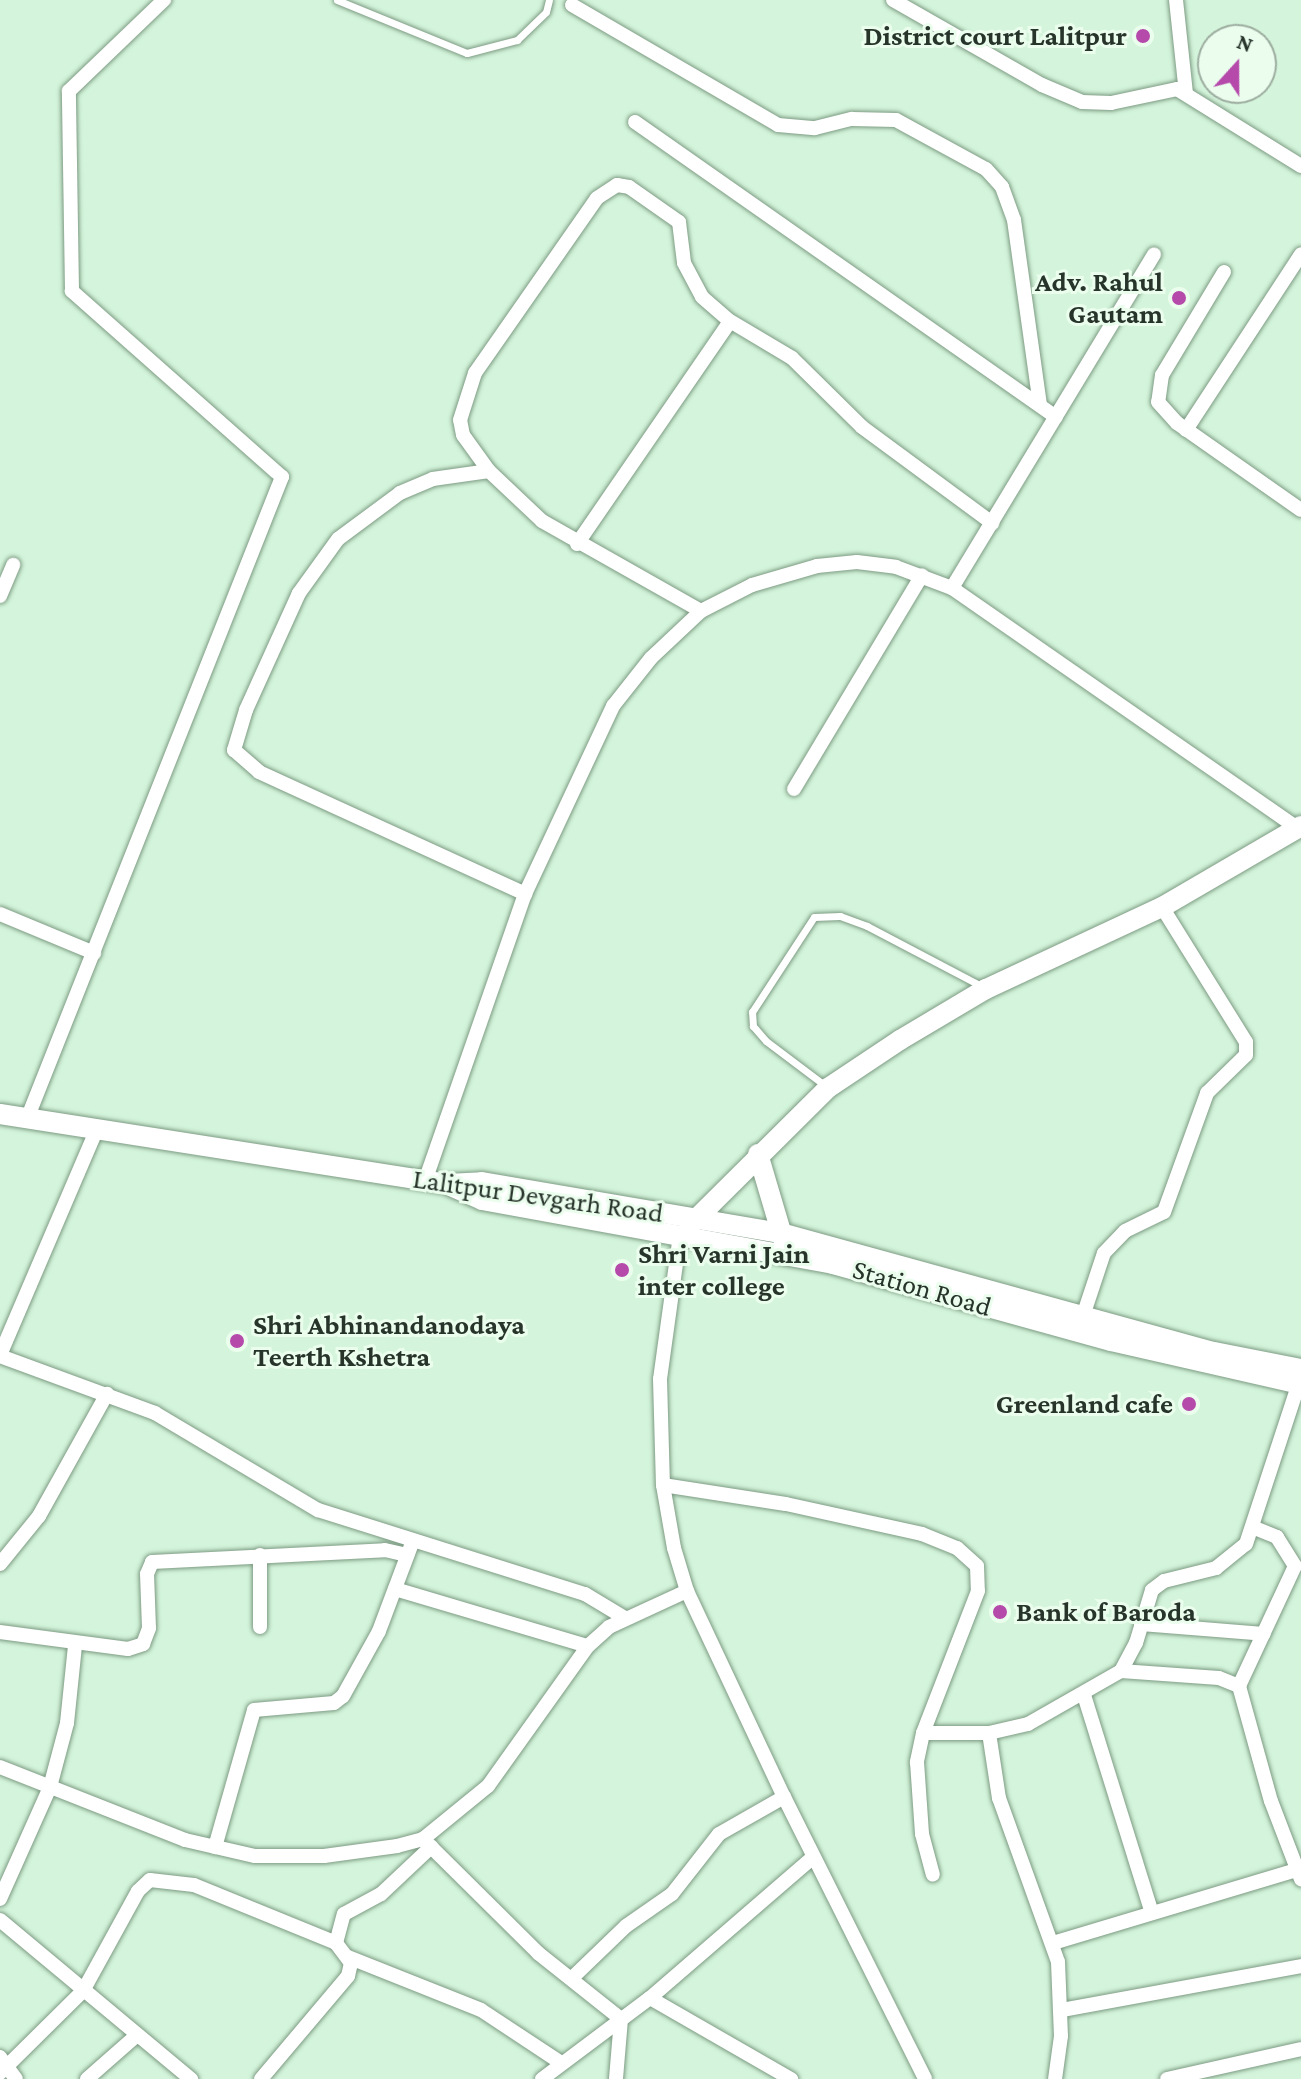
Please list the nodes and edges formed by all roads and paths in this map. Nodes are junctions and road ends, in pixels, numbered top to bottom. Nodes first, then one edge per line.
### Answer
1 (164, 0) edge
2 (337, 0) edge
3 (549, 0) edge
4 (893, 0) edge
5 (1176, 0) edge
6 (572, 5) dead end
7 (1186, 93) junction
8 (635, 122) dead end
9 (1301, 166) edge
10 (1154, 254) dead end
11 (1301, 254) edge
12 (1224, 272) dead end
13 (730, 321) junction
14 (1040, 405) junction
15 (1056, 417) junction
16 (1186, 430) junction
17 (489, 471) junction
18 (1301, 510) edge
19 (992, 523) junction
20 (577, 544) junction
21 (13, 565) dead end
22 (922, 575) junction
23 (952, 588) junction
24 (0, 596) edge
25 (701, 611) junction
26 (794, 789) dead end
27 (1299, 827) edge
28 (525, 894) junction
29 (1162, 907) junction
30 (0, 914) edge
31 (94, 953) junction
32 (986, 989) junction
33 (828, 1088) junction
34 (0, 1114) edge
35 (27, 1119) junction
36 (97, 1129) junction
37 (758, 1154) junction
38 (425, 1181) junction
39 (447, 1184) junction
40 (697, 1218) junction
41 (680, 1235) junction
42 (784, 1243) junction
43 (1083, 1316) junction
44 (0, 1356) edge
45 (1300, 1379) edge
46 (107, 1394) junction
47 (663, 1485) junction
48 (1255, 1528) junction
49 (410, 1548) junction
50 (260, 1555) junction
51 (0, 1564) edge
52 (395, 1589) junction
53 (687, 1591) junction
54 (625, 1618) junction
55 (1141, 1624) junction
56 (260, 1627) dead end
57 (0, 1632) edge
58 (1264, 1634) junction
59 (75, 1646) junction
60 (588, 1646) junction
61 (1121, 1671) junction
62 (1239, 1686) junction
63 (1084, 1695) junction
64 (923, 1733) junction
65 (989, 1733) junction
66 (0, 1767) edge
67 (50, 1787) junction
68 (784, 1797) junction
69 (427, 1843) junction
70 (215, 1847) junction
71 (812, 1858) junction
72 (933, 1875) dead end
73 (1299, 1875) edge
74 (0, 1899) edge
75 (1152, 1913) junction
76 (0, 1920) edge
77 (336, 1943) junction
78 (1053, 1943) junction
79 (348, 1957) junction
80 (1301, 1966) edge
81 (571, 1979) junction
82 (83, 1991) junction
83 (650, 1998) junction
84 (1062, 2010) junction
85 (621, 2019) junction
86 (137, 2035) junction
87 (1301, 2049) edge
88 (560, 2062) junction
89 (6, 2069) edge
90 (87, 2079) edge
91 (191, 2079) edge
92 (261, 2079) edge
93 (542, 2079) edge
94 (616, 2079) edge
95 (791, 2079) edge
96 (925, 2079) edge
97 (1055, 2079) edge
98 (1167, 2079) edge

1 - 31 street
2 - 3 lane
4 - 7 street
5 - 7 street
6 - 14 street
7 - 9 street
8 - 14 street
10 - 15 street
11 - 16 street
12 - 16 street
13 - 17 street
13 - 19 street
13 - 20 street
14 - 15 street
15 - 19 street
16 - 18 street
17 - 20 street
17 - 28 street
19 - 23 street
20 - 25 street
21 - 24 street
22 - 23 street
22 - 25 street
22 - 26 street
23 - 27 street
25 - 28 street
27 - 29 main road
28 - 38 street
29 - 32 main road
29 - 43 street
30 - 31 street
31 - 35 street
32 - 33 main road
32 - 33 lane
33 - 37 main road
34 - 35 main road, Lalitpur Devgarh Road
35 - 36 main road, Lalitpur Devgarh Road
36 - 38 main road, Lalitpur Devgarh Road
36 - 44 street
37 - 40 main road
37 - 42 main road
38 - 39 main road, Lalitpur Devgarh Road
39 - 40 main road, Lalitpur Devgarh Road
39 - 41 main road, Station Road
40 - 41 main road
40 - 42 main road, Lalitpur Devgarh Road
41 - 42 main road, Station Road
41 - 47 street
42 - 43 main road, Lalitpur Devgarh Road
42 - 45 main road, Station Road
43 - 45 main road, Lalitpur Devgarh Road
44 - 46 street
45 - 48 street
46 - 49 street
46 - 51 street
47 - 53 street
47 - 64 street
48 - 55 street
48 - 58 street
49 - 50 street
49 - 52 street
49 - 54 street
50 - 56 street
50 - 59 street
52 - 60 street
52 - 70 street
53 - 54 street
53 - 68 street
54 - 60 street
55 - 58 street
55 - 61 street
57 - 59 street
58 - 62 street
59 - 67 street
60 - 69 street
61 - 62 street
61 - 63 street
62 - 73 street
63 - 65 street
63 - 75 street
64 - 65 street
64 - 72 street
65 - 78 street
66 - 67 street
67 - 70 street
67 - 74 street
68 - 71 street
68 - 81 street
69 - 70 street
69 - 77 street
69 - 81 street
71 - 83 street
71 - 96 street
73 - 75 street
75 - 78 street
76 - 82 street
77 - 79 street
77 - 82 street
78 - 84 street
79 - 88 street
79 - 92 street
80 - 84 street
81 - 85 street
82 - 86 street
82 - 89 street
83 - 85 street
83 - 95 street
84 - 97 street
85 - 88 street
85 - 94 street
86 - 90 street
86 - 91 street
87 - 98 street
88 - 93 street

